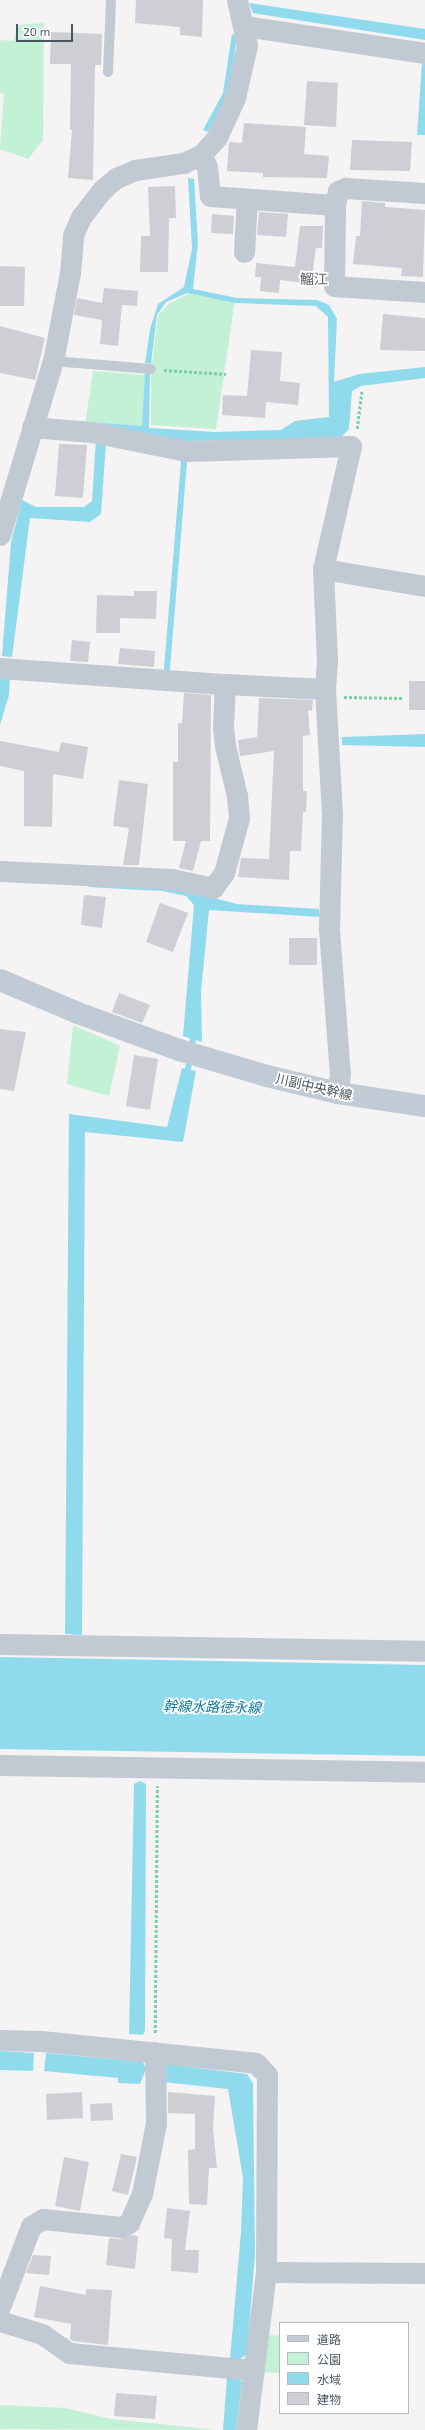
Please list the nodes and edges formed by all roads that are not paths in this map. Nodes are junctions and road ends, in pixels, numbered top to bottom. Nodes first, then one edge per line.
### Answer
1 (112, 0) edge
2 (237, 0) edge
3 (244, 26) junction
4 (425, 53) edge
5 (108, 72) dead end
6 (201, 155) junction
7 (425, 193) edge
8 (247, 199) junction
9 (335, 205) junction
10 (244, 252) dead end
11 (425, 292) edge
12 (53, 361) junction
13 (151, 369) road end
14 (32, 427) junction
15 (7, 485) edge
16 (0, 535) edge
17 (323, 569) junction
18 (425, 586) edge
19 (0, 668) edge
20 (225, 684) junction
21 (326, 693) junction
22 (0, 871) edge
23 (0, 980) edge
24 (338, 1094) junction
25 (425, 1106) edge
26 (0, 1644) edge
27 (425, 1651) edge
28 (0, 1765) edge
29 (425, 1772) edge
30 (0, 2040) edge
31 (155, 2052) junction
32 (266, 2272) junction
33 (425, 2273) edge
34 (0, 2307) edge
35 (0, 2321) edge
36 (254, 2370) junction
37 (246, 2430) edge

1 - 5 lane
2 - 3 street
3 - 4 street
3 - 6 street
6 - 8 street
6 - 12 street
7 - 9 street
8 - 9 street
8 - 10 street
9 - 11 street
12 - 13 lane
12 - 14 street
14 - 15 street
14 - 17 street
15 - 16 street
17 - 18 street
17 - 21 street
19 - 20 street
20 - 21 street
20 - 22 street
21 - 24 street
23 - 24 street, 川副中央幹線
24 - 25 street, 川副中央幹線
26 - 27 street
28 - 29 street
30 - 31 street
31 - 32 street
31 - 34 street
32 - 33 street
32 - 36 street
35 - 36 street
36 - 37 street

